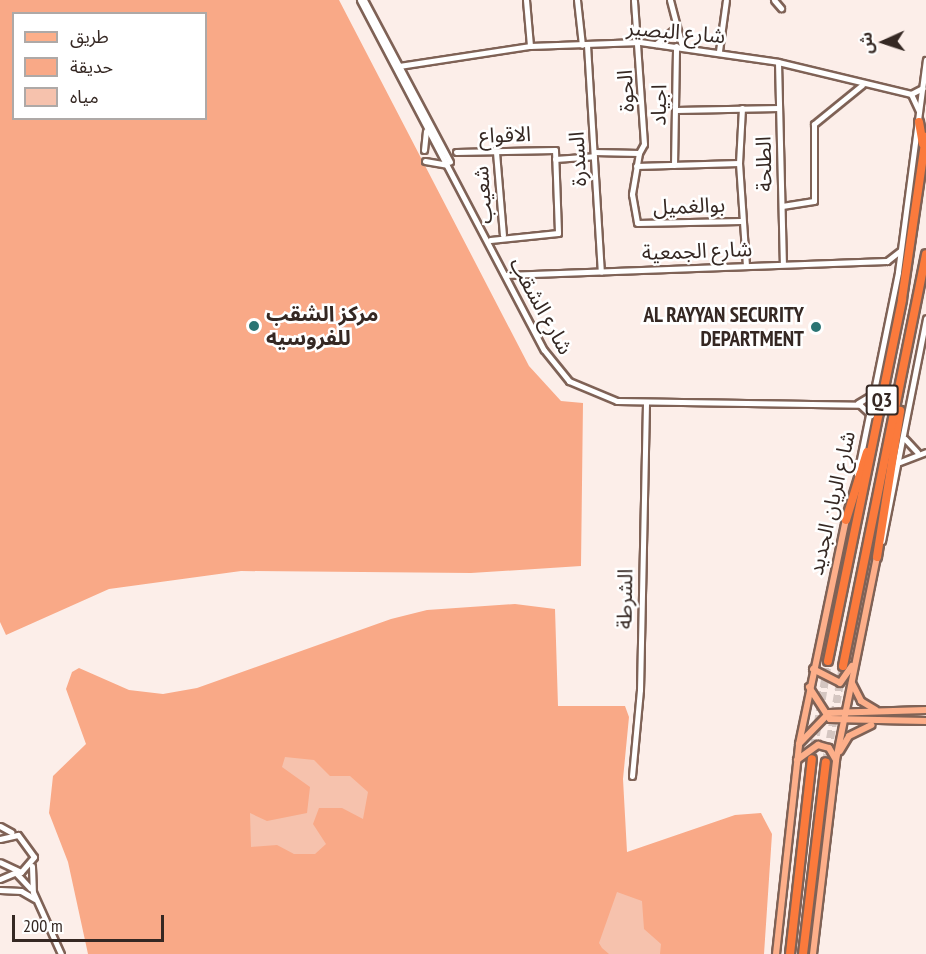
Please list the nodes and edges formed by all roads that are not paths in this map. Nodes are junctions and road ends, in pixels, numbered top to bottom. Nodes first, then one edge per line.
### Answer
1 (360, 0) edge
2 (364, 0) edge
3 (526, 0) edge
4 (577, 0) edge
5 (634, 0) edge
6 (670, 0) edge
7 (726, 0) edge
8 (774, 0) edge
9 (781, 8) dead end
10 (676, 28) junction
11 (640, 42) junction
12 (656, 44) junction
13 (584, 45) junction
14 (530, 46) junction
15 (679, 46) junction
16 (719, 51) junction
17 (926, 60) edge
18 (778, 62) junction
19 (399, 66) junction
20 (862, 85) junction
21 (923, 88) junction
22 (911, 94) junction
23 (413, 102) junction
24 (742, 108) junction
25 (779, 108) junction
26 (676, 110) junction
27 (920, 113) junction
28 (919, 122) junction
29 (926, 137) edge
30 (424, 150) dead end
31 (456, 152) dead end
32 (496, 152) junction
33 (639, 153) junction
34 (594, 154) junction
35 (555, 159) junction
36 (425, 160) dead end
37 (739, 163) junction
38 (447, 165) junction
39 (674, 165) junction
40 (636, 166) junction
41 (920, 183) junction
42 (782, 206) junction
43 (741, 221) junction
44 (503, 235) junction
45 (490, 240) junction
46 (901, 250) junction
47 (926, 254) edge
48 (887, 261) junction
49 (783, 264) junction
50 (746, 266) junction
51 (601, 272) junction
52 (898, 272) junction
53 (507, 275) junction
54 (520, 301) junction
55 (926, 318) edge
56 (888, 372) junction
57 (878, 383) junction
58 (876, 392) junction
59 (900, 395) junction
60 (883, 398) junction
61 (699, 401) junction
62 (633, 402) junction
63 (644, 402) junction
64 (656, 402) junction
65 (798, 403) junction
66 (644, 413) junction
67 (871, 415) junction
68 (904, 438) junction
69 (917, 452) junction
70 (926, 452) edge
71 (900, 463) junction
72 (846, 520) junction
73 (877, 557) junction
74 (856, 658) junction
75 (828, 661) tunnel mouth
76 (843, 666) tunnel mouth
77 (813, 669) junction
78 (852, 682) junction
79 (809, 686) junction
80 (877, 710) junction
81 (926, 710) edge
82 (846, 711) junction
83 (825, 716) junction
84 (844, 720) junction
85 (926, 721) edge
86 (883, 723) junction
87 (799, 744) junction
88 (813, 759) tunnel mouth
89 (797, 760) junction
90 (826, 762) tunnel mouth
91 (836, 762) junction
92 (632, 776) dead end
93 (0, 826) edge
94 (11, 832) junction
95 (0, 839) edge
96 (0, 862) edge
97 (32, 866) junction
98 (15, 873) junction
99 (0, 879) edge
100 (0, 890) edge
101 (33, 892) junction
102 (36, 900) junction
103 (61, 954) edge
104 (776, 954) edge
105 (790, 954) edge
106 (804, 954) edge
107 (813, 954) edge

1 - 23 street, شارع الشقب
2 - 19 street, شارع الشقب
3 - 14 street
4 - 13 street, السدرة
5 - 11 street, الحوة
6 - 10 street, اجياد
7 - 16 street
8 - 9 street
10 - 12 street
10 - 15 street, اجياد
11 - 12 street, شارع البصير
11 - 13 street, شارع البصير
11 - 33 street, الحوة
12 - 15 street, شارع البصير
13 - 14 street, شارع البصير
13 - 34 street, السدرة
14 - 19 street, شارع البصير
15 - 16 street, شارع البصير
15 - 26 street, اجياد
16 - 18 street, شارع البصير
17 - 21 street, شارع الريان الجديد
18 - 20 street, شارع البصير
18 - 25 street, الطلحة
19 - 45 street, شارع الشقب
20 - 22 street, شارع البصير
20 - 42 street
21 - 22 street
21 - 27 street, شارع الريان الجديد
22 - 27 street
23 - 30 street
23 - 38 street, شارع الشقب
24 - 25 street
24 - 26 street
24 - 37 street
25 - 42 street, الطلحة
26 - 39 street, اجياد
27 - 28 street, شارع الريان الجديد
28 - 41 highway
28 - 46 street, شارع الريان الجديد
29 - 41 highway, شارع الريان الجديد / Q3
31 - 32 street, الاقواع
32 - 35 street, الاقواع
32 - 44 street, شعيب
33 - 34 street, الاقواع
33 - 40 street, بوالغميل
34 - 35 street, الاقواع
34 - 51 street, السدرة
35 - 44 street
36 - 38 street
37 - 39 street
37 - 43 street
38 - 53 street, شارع الشقب
39 - 40 street
40 - 43 street, بوالغميل
41 - 56 highway, شارع الريان الجديد / Q3
42 - 49 street, الطلحة
43 - 50 street
44 - 45 street
45 - 53 street, شارع الشقب
46 - 48 street
46 - 52 street, شارع الريان الجديد
47 - 59 highway, شارع الريان الجديد / Q3
48 - 49 street, شارع الجمعية
48 - 52 street
49 - 50 street, شارع الجمعية
50 - 51 street, شارع الجمعية
51 - 53 street, شارع الجمعية
52 - 57 street, شارع الريان الجديد
53 - 54 street, شارع الشقب
54 - 61 street, شارع الشقب
54 - 62 street, شارع الشقب
55 - 68 street
56 - 57 highway
56 - 60 highway, شارع الريان الجديد / Q3
57 - 58 street, شارع الريان الجديد
58 - 65 street, شارع الشقب
58 - 67 street, شارع الريان الجديد
59 - 73 highway
59 - 76 highway, شارع الريان الجديد / Q3
60 - 72 highway
60 - 75 highway, شارع الريان الجديد / Q3
61 - 64 street, شارع الشقب
61 - 65 street, شارع الشقب
62 - 63 street, شارع الشقب
62 - 66 street
63 - 64 street, شارع الشقب
63 - 66 street, الشرطة
64 - 66 street
65 - 67 street, شارع الشقب
66 - 92 street, الشرطة
67 - 72 street, شارع الريان الجديد
68 - 69 street
68 - 71 street
69 - 70 street
69 - 71 street
71 - 73 street
72 - 77 main road, شارع الريان الجديد
73 - 74 main road
74 - 77 main road
74 - 78 main road
77 - 79 main road, شارع الريان الجديد
78 - 80 main road
78 - 82 main road
79 - 83 main road
79 - 87 main road, شارع الريان الجديد
80 - 81 main road
80 - 82 main road
82 - 83 main road
82 - 84 main road
83 - 84 main road
83 - 87 main road
84 - 86 main road
84 - 91 main road
85 - 86 main road
86 - 91 main road
87 - 89 main road, شارع الريان الجديد
88 - 105 highway
89 - 91 main road
89 - 104 main road, شارع الريان الجديد
90 - 106 highway
91 - 107 main road
93 - 94 street
94 - 95 street
94 - 97 street
96 - 98 street
97 - 98 street
97 - 101 street
98 - 99 street
98 - 101 street
100 - 102 street
101 - 102 street
102 - 103 street

